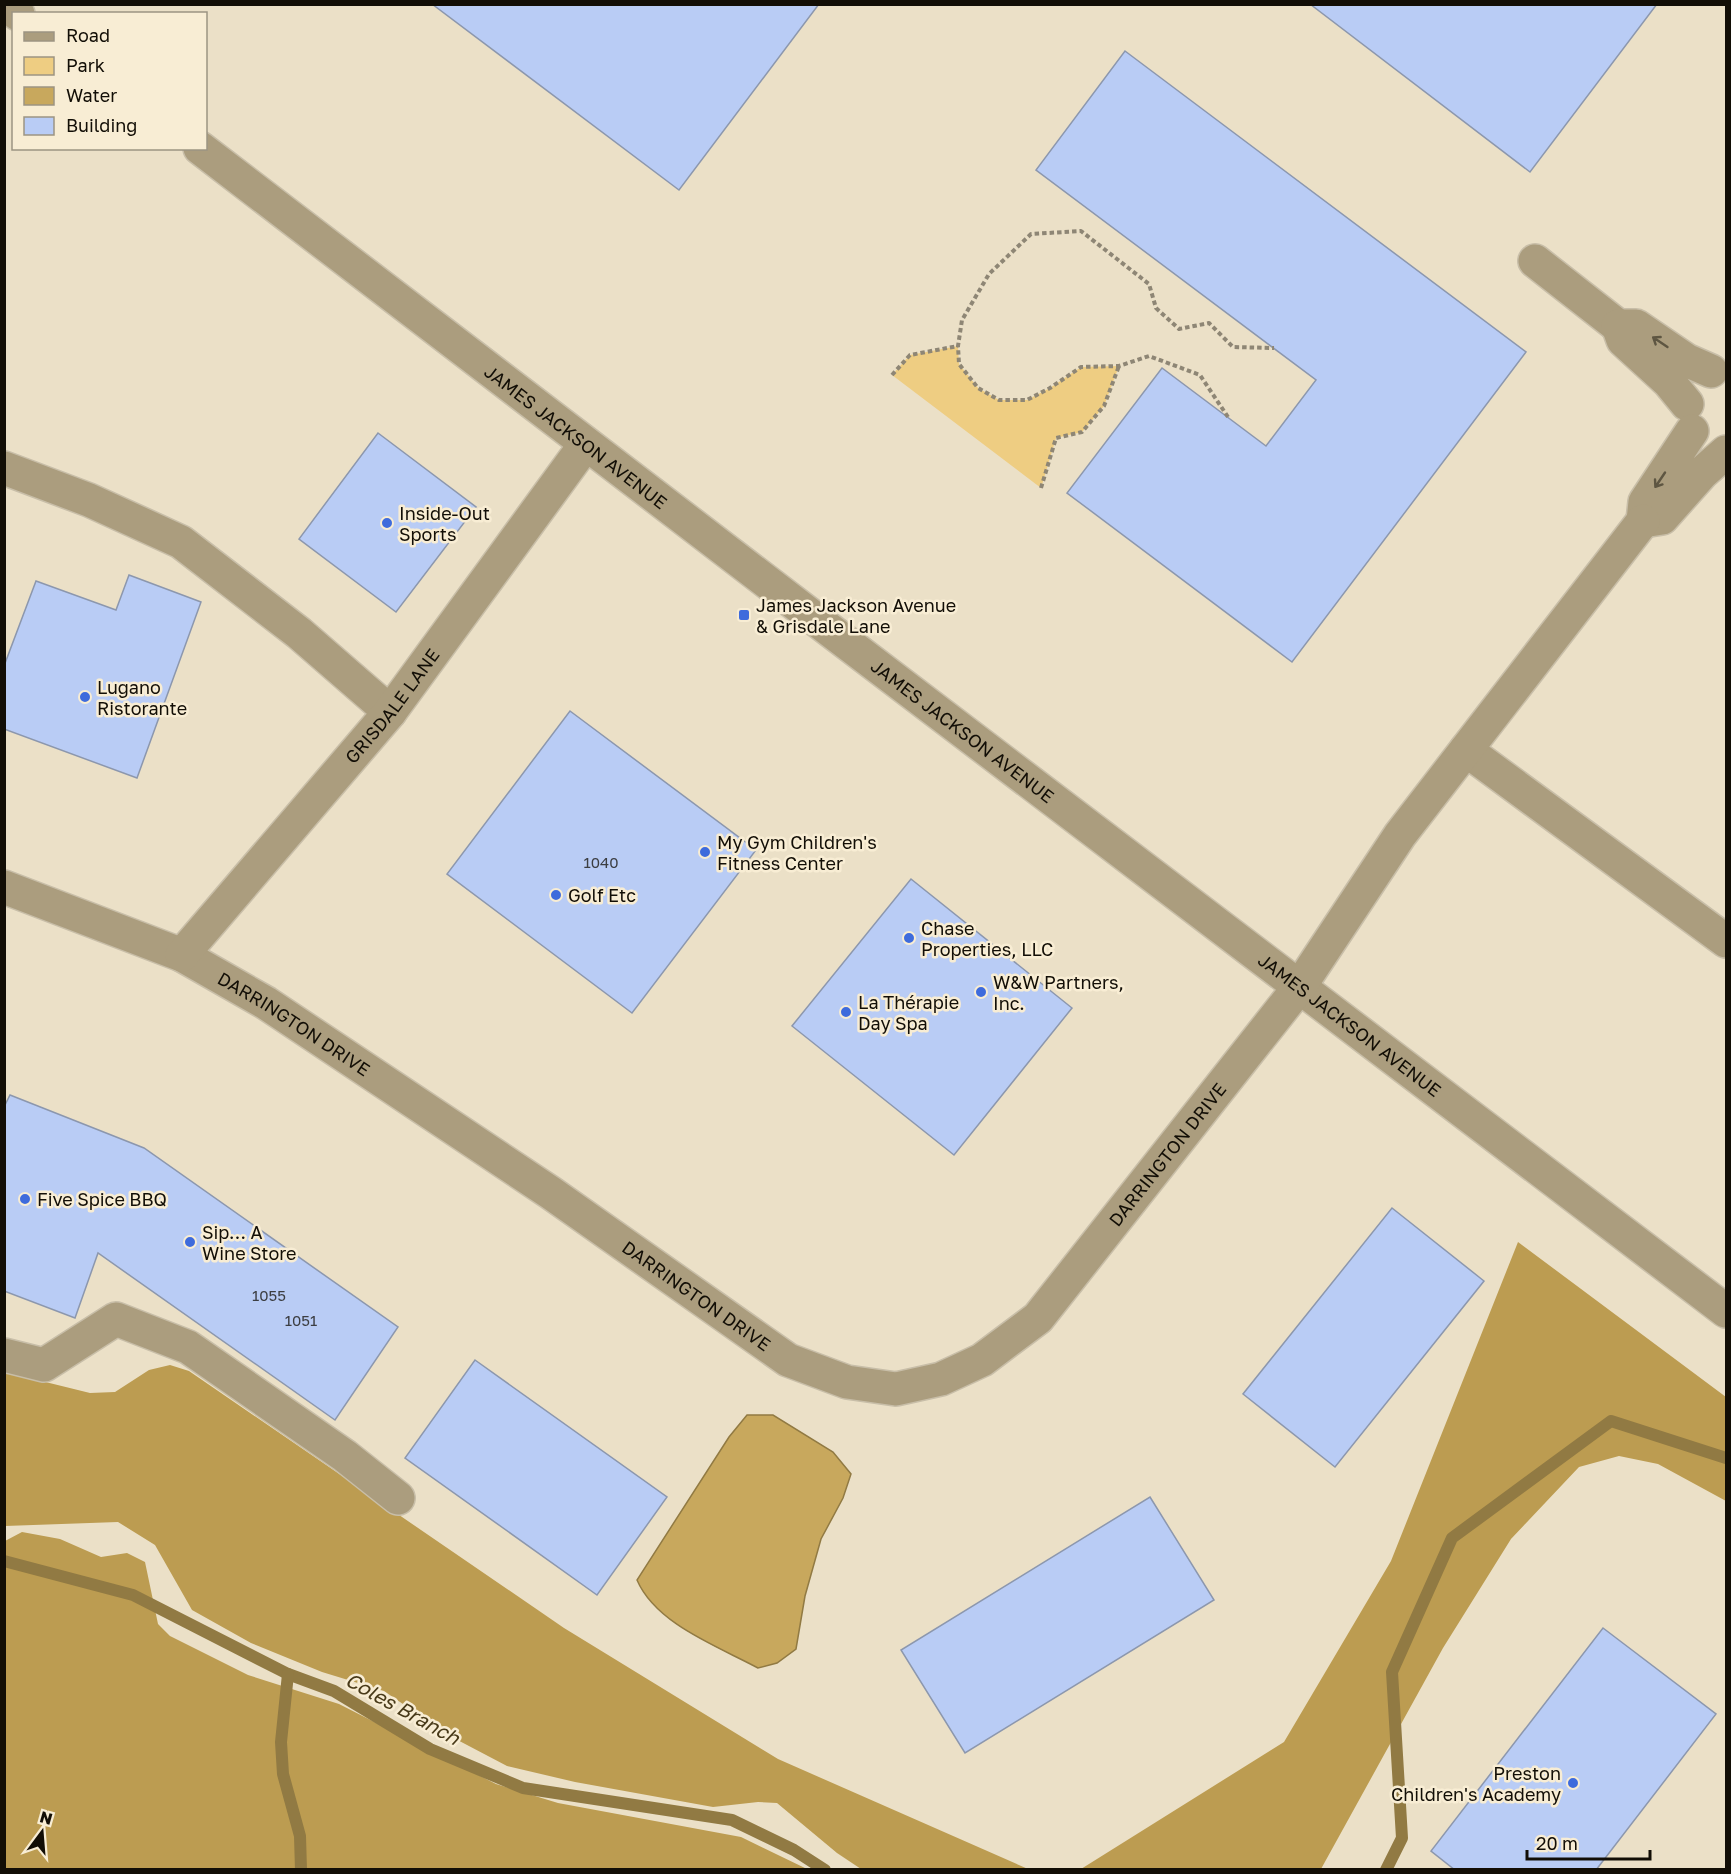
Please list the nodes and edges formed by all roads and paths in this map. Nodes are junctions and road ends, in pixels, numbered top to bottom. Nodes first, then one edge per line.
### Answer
1 (203, 150) edge
2 (1535, 261) dead end
3 (1618, 326) junction
4 (958, 346) junction
5 (1274, 348) dead end
6 (1119, 366) junction
7 (1719, 369) edge
8 (892, 375) dead end
9 (1228, 417) dead end
10 (1689, 418) junction
11 (585, 445) junction
12 (1726, 452) edge
13 (4, 468) edge
14 (1041, 488) dead end
15 (1643, 521) junction
16 (390, 712) junction
17 (1466, 750) junction
18 (4, 887) edge
19 (1726, 941) edge
20 (182, 956) junction
21 (1300, 986) junction
22 (1726, 1311) edge
23 (4, 1355) edge
24 (398, 1498) dead end

1 - 11 street, JAMES JACKSON AVENUE
2 - 3 street
7 -> 3 street
3 - 10 street
4 - 5 path
4 - 6 path
4 - 8 path
6 - 9 path
6 - 14 path
7 - 10 street
10 - 12 street
10 -> 15 street
11 - 16 street, GRISDALE LANE
11 - 21 street, JAMES JACKSON AVENUE
12 - 15 street
13 - 16 street
15 - 17 street, DARRINGTON DRIVE
16 - 20 street, GRISDALE LANE
17 - 19 street
17 - 21 street, DARRINGTON DRIVE
18 - 20 street, DARRINGTON DRIVE
20 - 21 street, DARRINGTON DRIVE
21 - 22 street, JAMES JACKSON AVENUE
23 - 24 street

